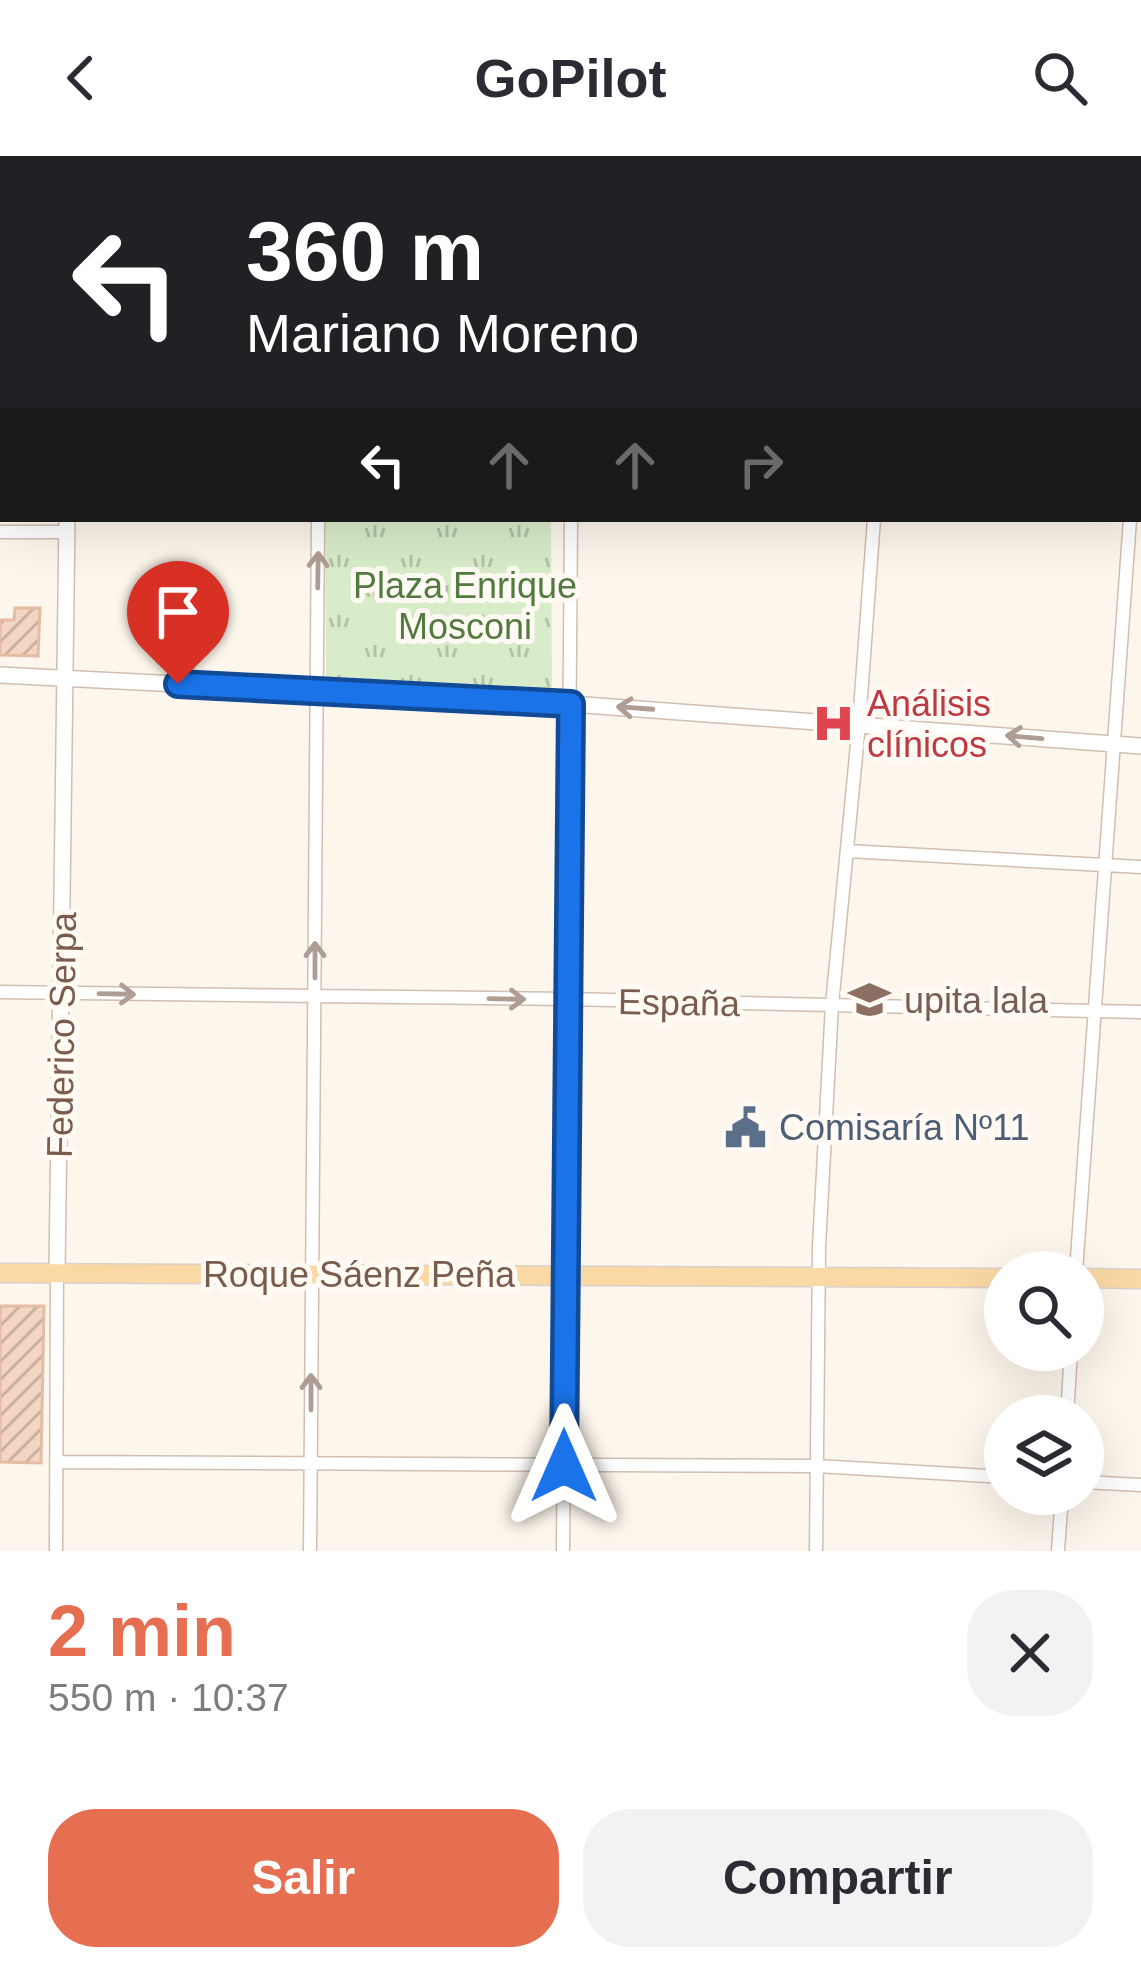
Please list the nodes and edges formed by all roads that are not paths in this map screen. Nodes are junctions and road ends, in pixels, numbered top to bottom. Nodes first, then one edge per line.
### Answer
1 (319, 522) edge
2 (571, 522) edge
3 (874, 522) edge
4 (1130, 522) edge
5 (66, 526) edge
6 (0, 532) edge
7 (0, 675) edge
8 (64, 677) junction
9 (316, 692) junction
10 (571, 704) junction
11 (859, 724) junction
12 (1114, 744) junction
13 (1141, 746) edge
14 (847, 851) junction
15 (1106, 865) junction
16 (1141, 867) edge
17 (0, 992) edge
18 (62, 993) junction
19 (314, 997) junction
20 (567, 999) junction
21 (832, 1005) junction
22 (1095, 1012) junction
23 (1141, 1012) edge
24 (1078, 1251) edge
25 (0, 1273) edge
26 (57, 1273) junction
27 (311, 1274) junction
28 (566, 1274) junction
29 (819, 1276) junction
30 (984, 1278) edge
31 (1104, 1278) edge
32 (1141, 1279) edge
33 (56, 1462) junction
34 (310, 1464) junction
35 (564, 1466) junction
36 (817, 1466) junction
37 (984, 1477) edge
38 (1104, 1483) edge
39 (1141, 1486) edge
40 (1061, 1515) edge
41 (56, 1551) edge
42 (310, 1551) edge
43 (563, 1551) edge
44 (816, 1551) edge
45 (1058, 1551) edge

9 -> 1 street
2 - 10 street
3 - 11 street
4 - 12 street
5 - 6 street
5 - 8 street, Federico Serpa
7 - 8 street
8 - 9 street
8 - 18 street, Federico Serpa
9 - 10 street
19 -> 9 street
11 -> 10 street
10 - 20 street
12 -> 11 street
11 - 14 street
12 - 13 street
12 - 15 street
14 - 15 street
14 - 21 street
15 - 16 street
15 - 22 street
17 - 18 street, España
18 -> 19 street, España
18 - 26 street, Federico Serpa
19 -> 20 street, España
19 - 27 street
20 - 21 street, España
20 - 28 street
21 - 22 street, España
21 - 29 street
22 - 23 street, España
22 - 24 street
25 - 26 main road, Roque Sáenz Peña
26 - 27 main road, Roque Sáenz Peña
26 - 33 street, Federico Serpa
27 - 28 main road, Roque Sáenz Peña
34 -> 27 street
28 - 29 main road, Roque Sáenz Peña
28 - 35 street
29 - 30 main road, Roque Sáenz Peña
29 - 36 street
31 - 32 main road
33 - 34 street
33 - 41 street, Federico Serpa
34 - 35 street
34 - 42 street
35 - 36 street
35 - 43 street
36 - 37 street
36 - 44 street
38 - 39 street
40 - 45 street

